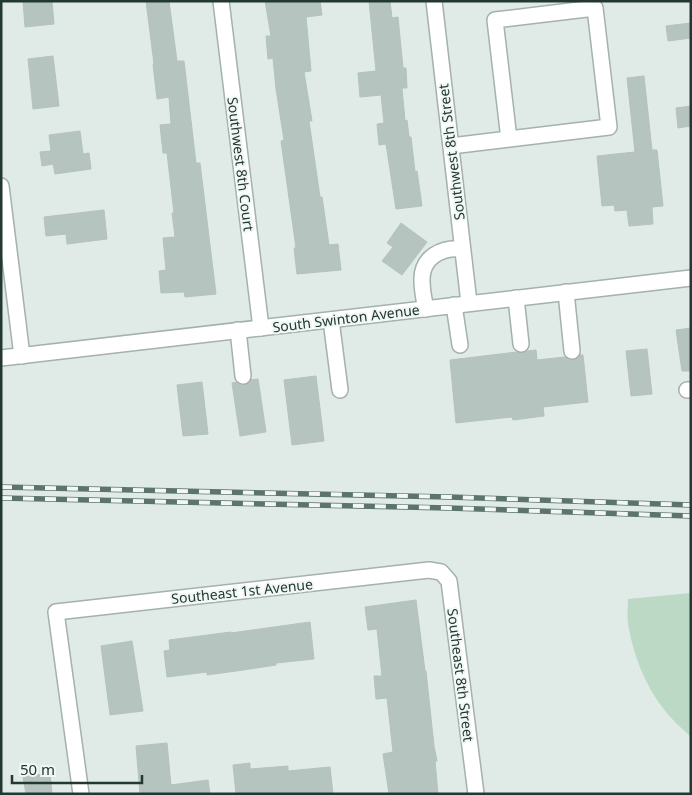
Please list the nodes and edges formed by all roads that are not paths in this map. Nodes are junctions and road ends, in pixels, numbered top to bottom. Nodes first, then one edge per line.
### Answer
1 (221, 1) edge
2 (434, 1) edge
3 (509, 139) junction
4 (451, 146) junction
5 (1, 186) edge
6 (462, 249) junction
7 (691, 278) edge
8 (566, 292) junction
9 (516, 298) junction
10 (469, 304) junction
11 (454, 305) junction
12 (426, 308) junction
13 (331, 320) junction
14 (261, 328) junction
15 (238, 330) junction
16 (521, 344) dead end
17 (460, 345) dead end
18 (572, 351) dead end
19 (22, 356) junction
20 (1, 358) edge
21 (243, 376) dead end
22 (340, 390) dead end
23 (429, 570) joint
24 (81, 794) edge
25 (476, 794) edge

1 - 14 street, Southwest 8th Court
2 - 4 street, Southwest 8th Street
3 - 3 street
3 - 4 street
4 - 6 street, Southwest 8th Street
5 - 19 street
6 - 10 street, Southwest 8th Street
6 - 12 street
7 - 8 street, South Swinton Avenue
8 - 9 street, South Swinton Avenue
8 - 18 street
9 - 10 street, South Swinton Avenue
9 - 16 street
10 - 11 street, South Swinton Avenue
11 - 12 street, South Swinton Avenue
11 - 17 street
12 - 13 street, South Swinton Avenue
13 - 14 street, South Swinton Avenue
13 - 22 street
14 - 15 street, South Swinton Avenue
15 - 19 street, South Swinton Avenue
15 - 21 street
19 - 20 street, South Swinton Avenue
23 - 24 street, Southeast 1st Avenue
23 - 25 street, Southeast 8th Street

